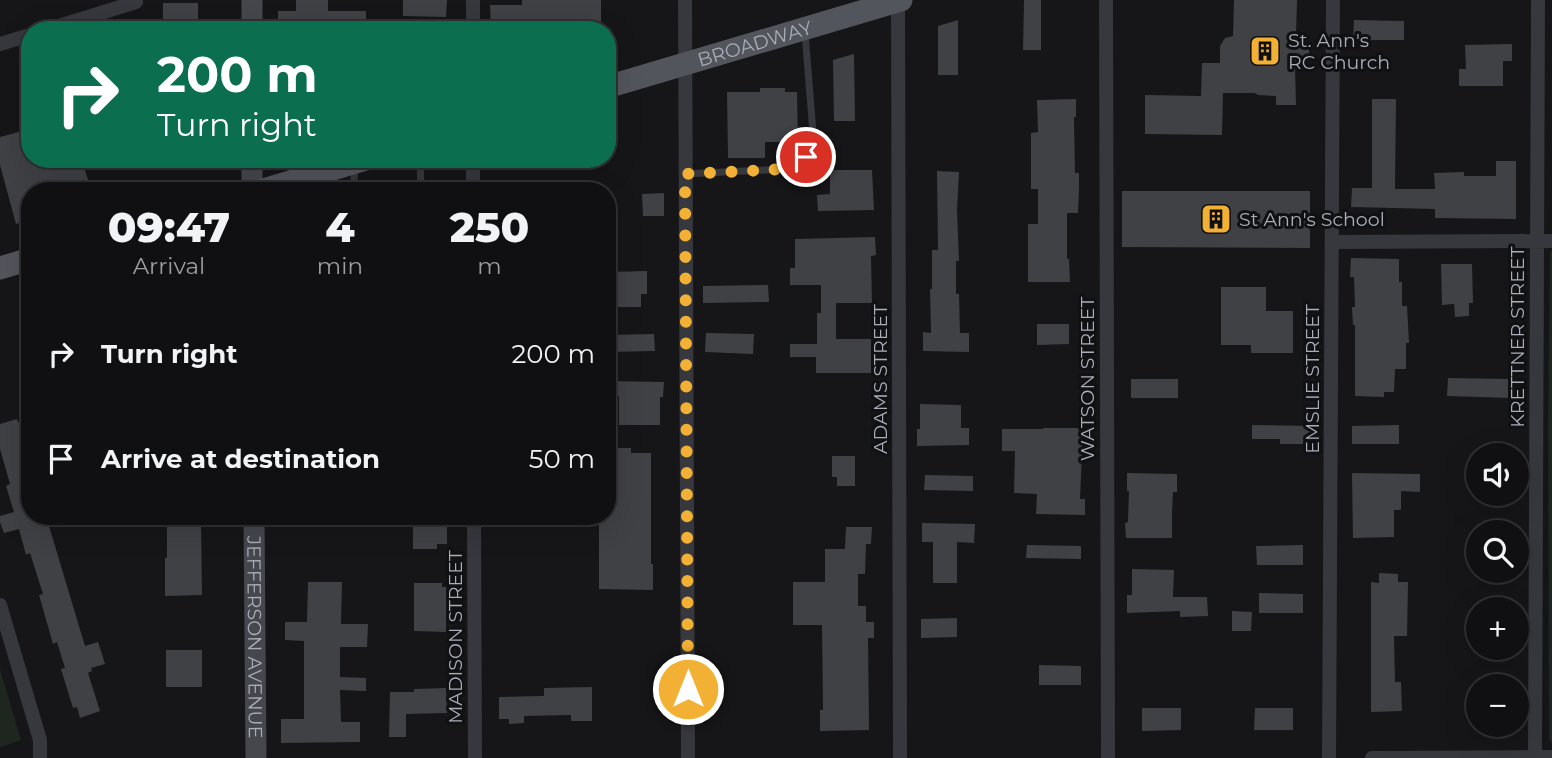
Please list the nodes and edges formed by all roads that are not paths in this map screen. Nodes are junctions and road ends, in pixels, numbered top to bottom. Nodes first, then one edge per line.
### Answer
1 (252, 0) edge
2 (473, 0) edge
3 (685, 0) edge
4 (899, 0) edge
5 (1105, 0) edge
6 (1333, 0) edge
7 (1538, 0) edge
8 (136, 2) dead end
9 (75, 21) edge
10 (252, 21) edge
11 (473, 21) edge
12 (804, 29) junction
13 (21, 38) edge
14 (0, 44) edge
15 (685, 64) junction
16 (616, 85) edge
17 (343, 168) edge
18 (685, 174) junction
19 (306, 182) edge
20 (1544, 241) edge
21 (1332, 242) junction
22 (21, 262) edge
23 (0, 268) edge
24 (254, 525) edge
25 (474, 525) edge
26 (0, 605) edge
27 (1552, 757) edge
28 (40, 758) edge
29 (256, 758) edge
30 (475, 758) edge
31 (688, 758) edge
32 (900, 758) edge
33 (1108, 758) edge
34 (1329, 758) edge
35 (1372, 758) edge
36 (1535, 758) edge

1 - 10 street
2 - 11 street
3 - 15 street
4 - 12 main road, BROADWAY
4 - 32 street, ADAMS STREET
5 - 33 street, WATSON STREET
6 - 21 street, EMSLIE STREET
7 - 20 street, KRETTNER STREET
8 - 9 street
12 - 15 main road, BROADWAY
12 - 18 lane
13 - 14 street
15 - 16 main road, BROADWAY
15 - 18 street
17 - 19 main road
18 - 31 street
20 - 21 street
20 - 36 street, KRETTNER STREET
21 - 34 street, EMSLIE STREET
22 - 23 main road
24 - 29 street, JEFFERSON AVENUE
25 - 30 street, MADISON STREET
26 - 28 street
27 - 36 street
35 - 36 street

